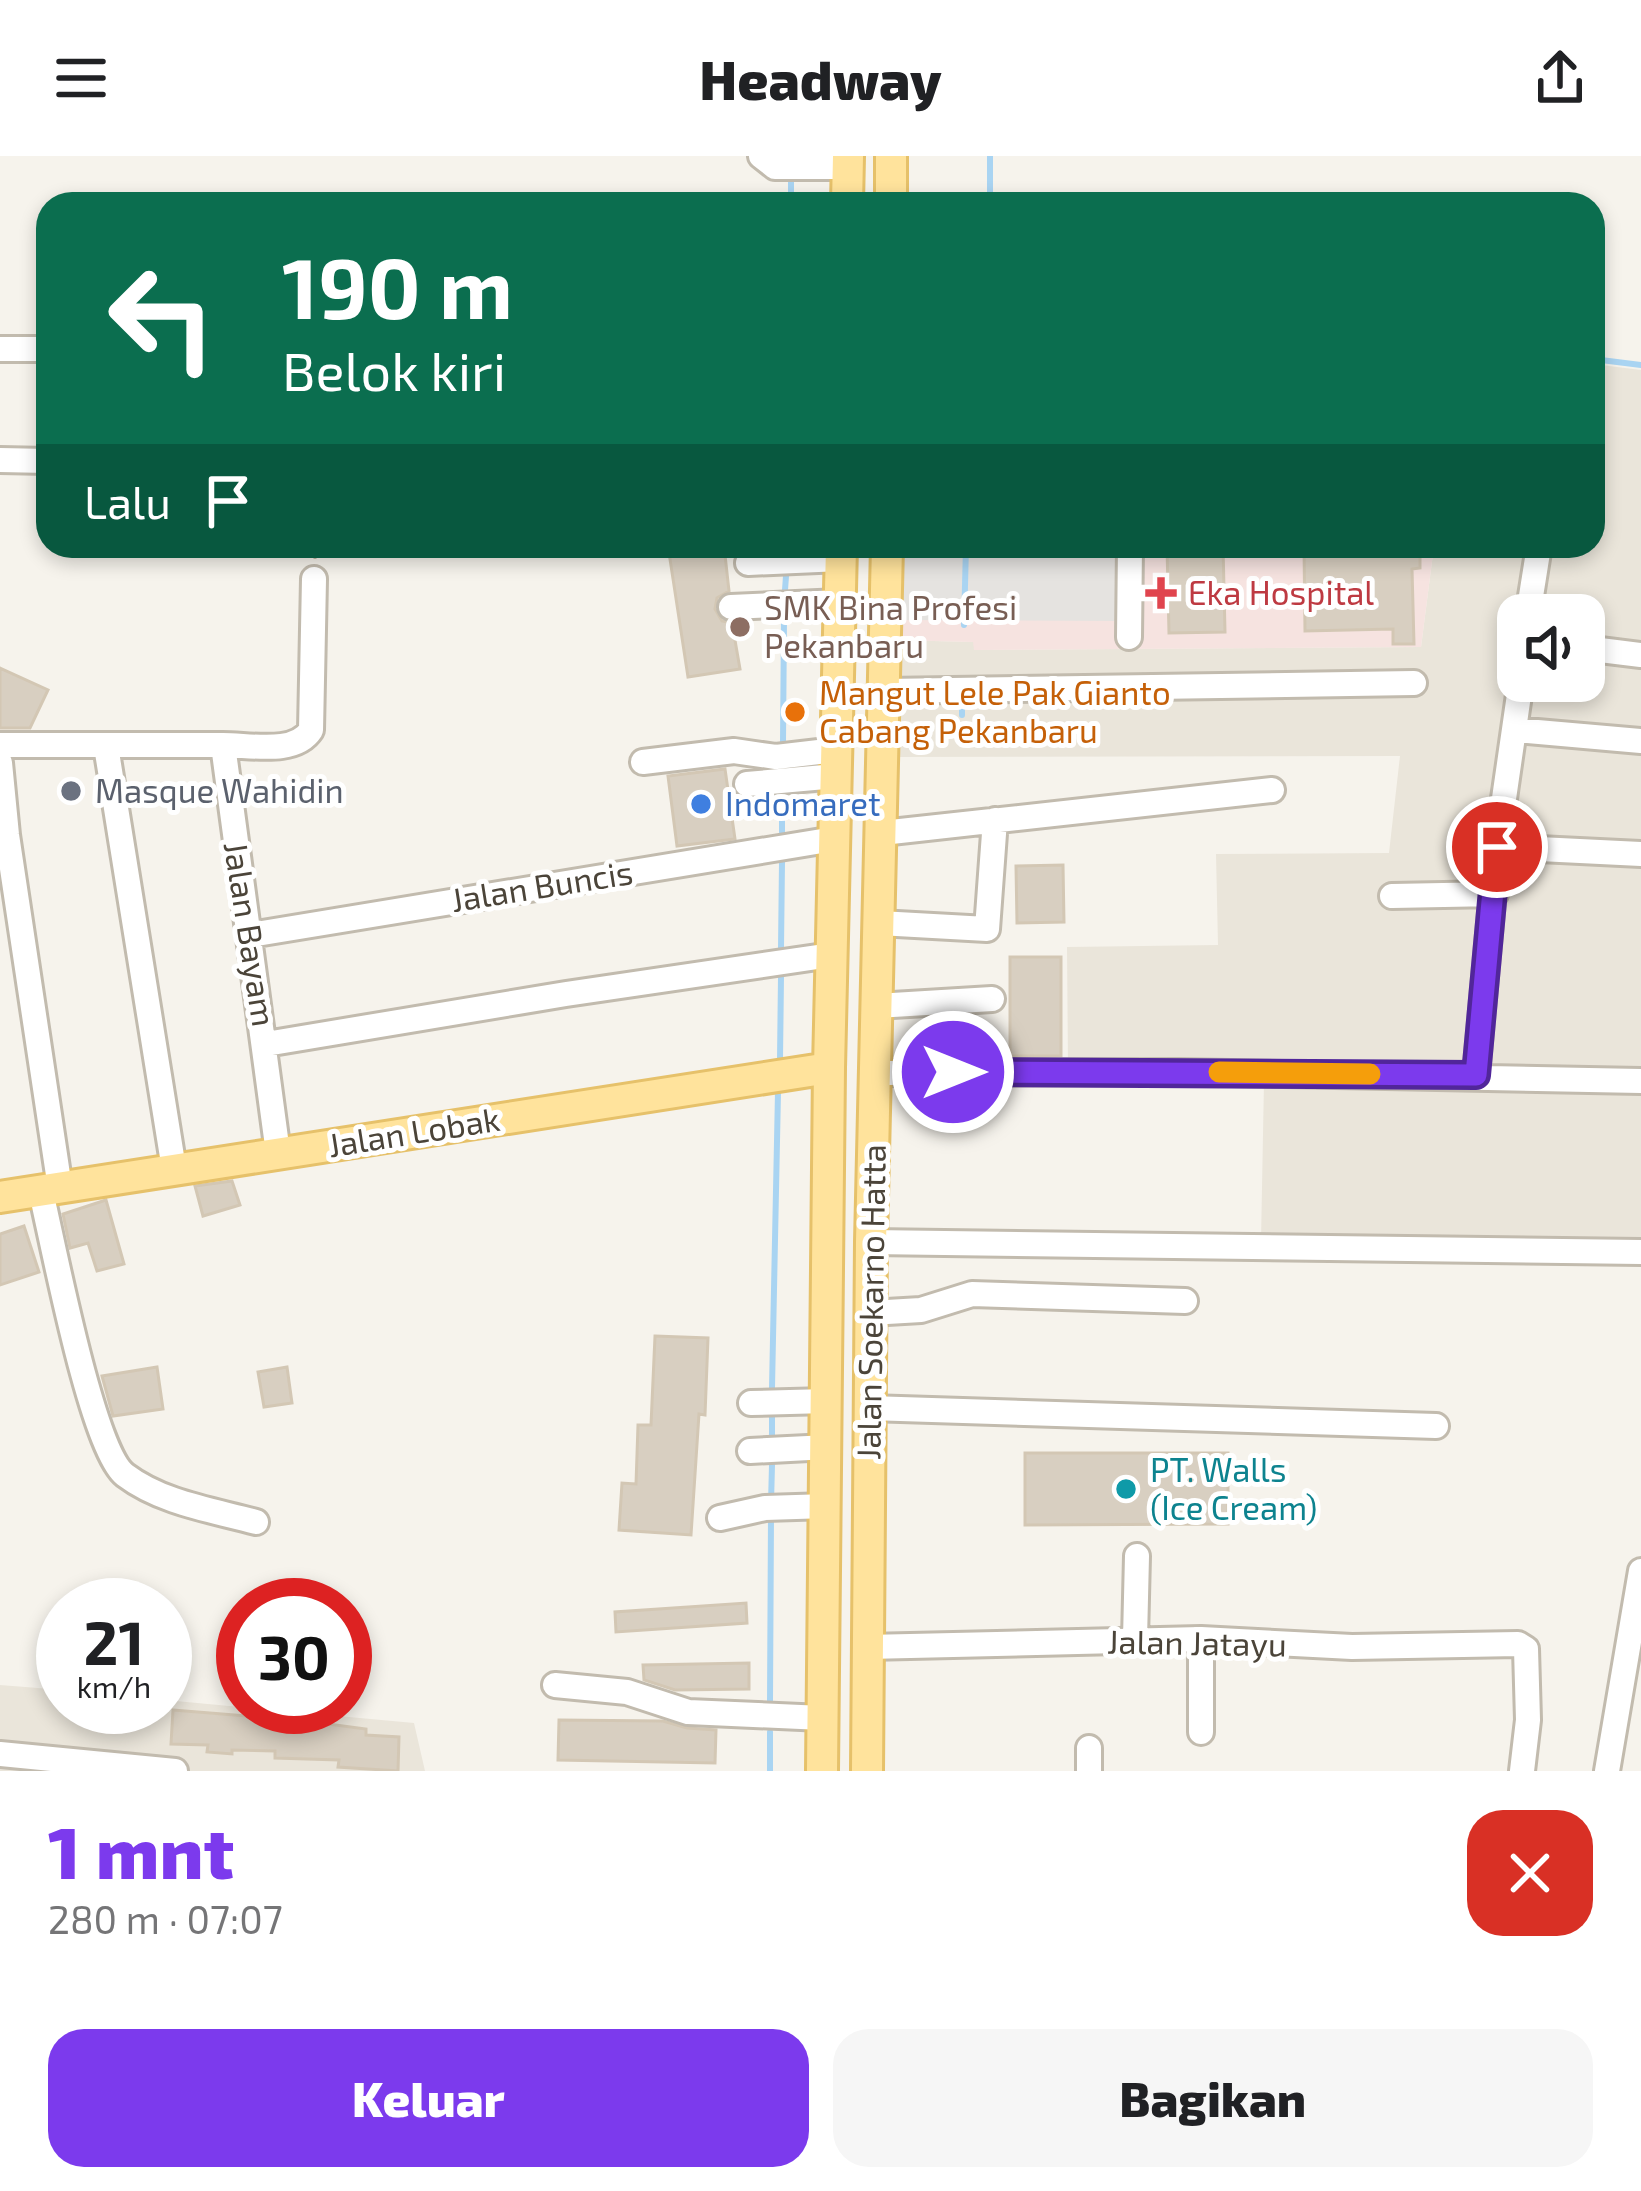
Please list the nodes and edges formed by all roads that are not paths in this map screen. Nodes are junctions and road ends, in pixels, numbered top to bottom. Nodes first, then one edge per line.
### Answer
1 (761, 156) edge
2 (891, 156) edge
3 (848, 162) edge
4 (891, 192) edge
5 (0, 349) edge
6 (36, 349) edge
7 (0, 460) edge
8 (36, 460) edge
9 (790, 558) edge
10 (841, 558) edge
11 (887, 558) edge
12 (1130, 558) edge
13 (1537, 558) edge
14 (748, 563) dead end
15 (314, 579) dead end
16 (1531, 594) edge
17 (840, 602) junction
18 (731, 608) dead end
19 (1129, 637) dead end
20 (1605, 650) edge
21 (1641, 655) edge
22 (1414, 683) dead end
23 (886, 692) junction
24 (1518, 702) edge
25 (1516, 730) junction
26 (1641, 741) edge
27 (0, 745) edge
28 (223, 745) junction
29 (106, 746) junction
30 (643, 762) dead end
31 (0, 763) edge
32 (836, 763) junction
33 (747, 784) dead end
34 (1272, 790) dead end
35 (995, 820) junction
36 (882, 833) junction
37 (834, 839) junction
38 (1497, 847) junction
39 (1641, 854) edge
40 (1495, 895) junction
41 (1392, 896) dead end
42 (879, 923) junction
43 (250, 935) junction
44 (831, 955) junction
45 (992, 999) dead end
46 (959, 1001) junction
47 (876, 1006) junction
48 (266, 1044) junction
49 (829, 1068) junction
50 (953, 1072) junction
51 (876, 1073) junction
52 (1476, 1075) junction
53 (1641, 1082) edge
54 (278, 1153) junction
55 (174, 1169) junction
56 (50, 1190) junction
57 (0, 1197) edge
58 (871, 1242) junction
59 (1641, 1252) edge
60 (1184, 1301) dead end
61 (870, 1312) junction
62 (827, 1401) junction
63 (751, 1403) dead end
64 (869, 1408) junction
65 (1436, 1426) dead end
66 (828, 1448) junction
67 (750, 1451) dead end
68 (827, 1507) junction
69 (720, 1518) dead end
70 (256, 1522) dead end
71 (1137, 1556) dead end
72 (1641, 1571) edge
73 (1201, 1639) junction
74 (1135, 1640) junction
75 (867, 1647) junction
76 (555, 1684) dead end
77 (824, 1718) junction
78 (1201, 1732) dead end
79 (0, 1754) edge
80 (175, 1771) edge
81 (822, 1771) edge
82 (867, 1771) edge
83 (1522, 1771) edge
84 (1607, 1771) edge

1 - 3 street
2 - 4 main road
5 - 6 street
7 - 8 street
9 - 14 street
10 - 17 main road, Jalan Soekarno Hatta
11 - 23 main road, Jalan Soekarno Hatta
12 - 19 street
13 - 16 street
15 - 28 street
17 - 18 street
17 - 32 main road, Jalan Soekarno Hatta
20 - 21 street
22 - 23 street
23 - 36 main road, Jalan Soekarno Hatta
24 - 25 street
25 - 26 street
25 - 38 street
27 - 29 street
28 - 29 street
28 - 43 street, Jalan Bayam
29 - 55 street
30 - 32 street
31 - 56 street
32 - 33 street
32 - 37 main road, Jalan Soekarno Hatta
34 - 35 street
35 - 36 street
35 - 42 street
36 - 42 main road, Jalan Soekarno Hatta
37 - 43 street, Jalan Buncis
37 - 44 main road, Jalan Soekarno Hatta
38 - 39 street
38 - 40 street
40 - 41 street
40 - 52 street
42 - 47 main road, Jalan Soekarno Hatta
43 - 48 street, Jalan Bayam
44 - 48 street
44 - 49 main road, Jalan Soekarno Hatta
45 - 46 street
46 - 47 street
46 - 50 street
47 - 51 main road, Jalan Soekarno Hatta
48 - 54 street, Jalan Bayam
49 - 54 main road, Jalan Lobak
49 - 62 main road, Jalan Soekarno Hatta
50 - 51 street
50 - 52 street
51 - 58 main road, Jalan Soekarno Hatta
52 - 53 street
54 - 55 main road, Jalan Lobak
55 - 56 main road, Jalan Lobak
56 - 57 main road, Jalan Lobak
56 - 70 street
58 - 59 street
58 - 61 main road, Jalan Soekarno Hatta
60 - 61 street
61 - 64 main road, Jalan Soekarno Hatta
62 - 63 street
62 - 66 main road, Jalan Soekarno Hatta
64 - 65 street
64 - 75 main road, Jalan Soekarno Hatta
66 - 67 street
66 - 68 main road, Jalan Soekarno Hatta
68 - 69 street
68 - 77 main road, Jalan Soekarno Hatta
71 - 74 street
72 - 84 street
73 - 74 street, Jalan Jatayu
73 - 78 street
73 - 83 street, Jalan Jatayu
74 - 75 street, Jalan Jatayu
75 - 82 main road, Jalan Soekarno Hatta
76 - 77 street
77 - 81 main road, Jalan Soekarno Hatta
79 - 80 street

